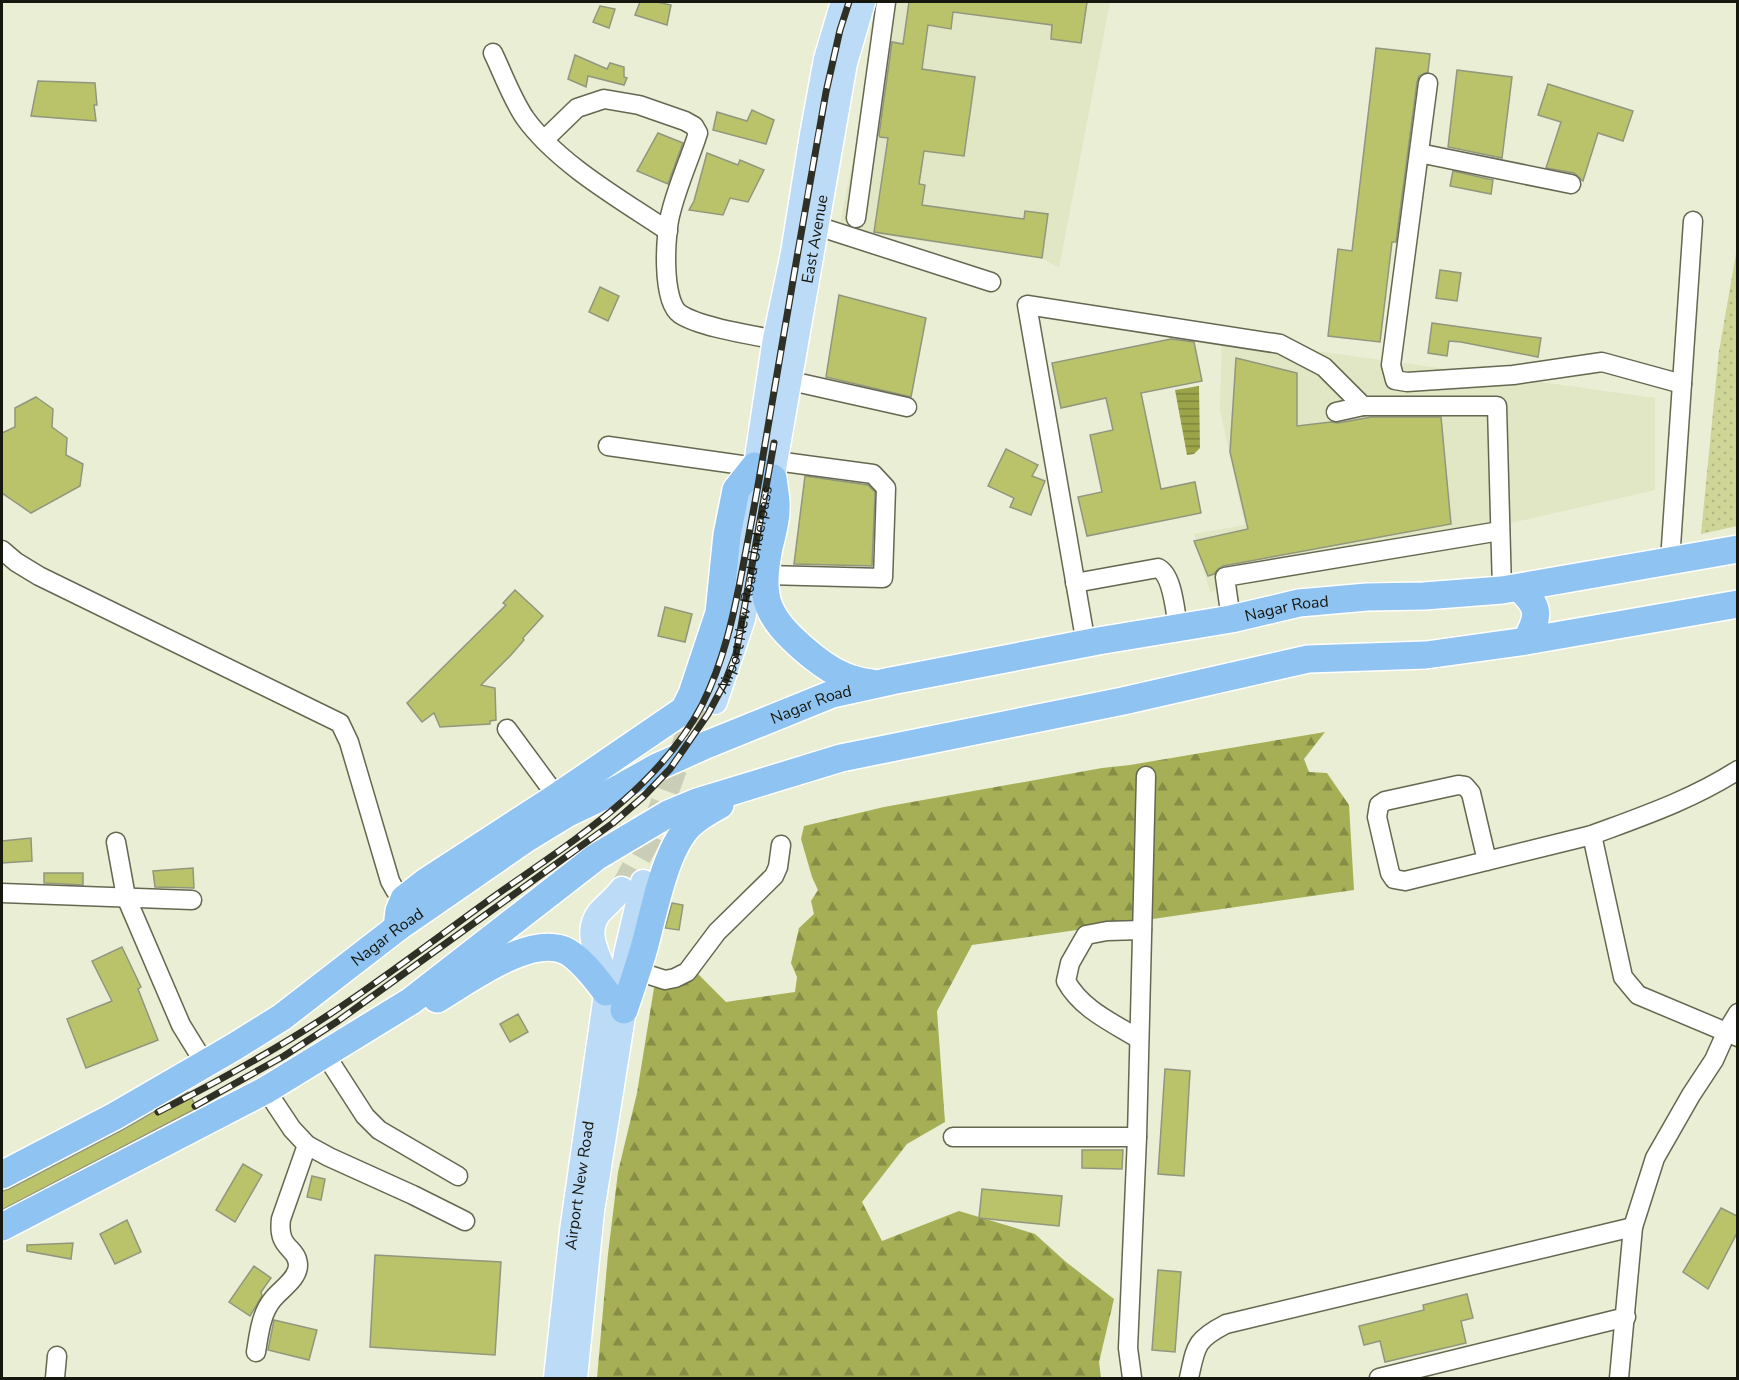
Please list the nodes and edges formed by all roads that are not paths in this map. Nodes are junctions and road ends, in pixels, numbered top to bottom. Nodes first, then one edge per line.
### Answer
1 (864, 3) edge
2 (493, 52) dead end
3 (1428, 82) dead end
4 (544, 140) junction
5 (1419, 153) junction
6 (1571, 184) dead end
7 (856, 218) dead end
8 (1693, 221) dead end
9 (817, 226) junction
10 (668, 231) junction
11 (991, 282) dead end
12 (786, 342) junction
13 (790, 381) junction
14 (1682, 384) junction
15 (1363, 406) junction
16 (907, 407) dead end
17 (1336, 412) dead end
18 (608, 446) dead end
19 (770, 469) junction
20 (1500, 531) junction
21 (1737, 549) edge
22 (2, 550) edge
23 (1670, 561) junction
24 (766, 575) junction
25 (1560, 580) junction
26 (1075, 583) junction
27 (1510, 589) junction
28 (1737, 604) edge
29 (1231, 619) junction
30 (1178, 627) junction
31 (1568, 634) junction
32 (1526, 641) junction
33 (1086, 644) junction
34 (877, 684) junction
35 (708, 700) tunnel mouth
36 (507, 729) dead end
37 (1737, 770) edge
38 (1146, 776) dead end
39 (757, 784) junction
40 (563, 805) junction
41 (1592, 835) junction
42 (116, 842) dead end
43 (782, 845) dead end
44 (1487, 861) junction
45 (2, 893) edge
46 (126, 897) junction
47 (404, 899) junction
48 (192, 900) dead end
49 (397, 928) junction
50 (1142, 930) junction
51 (637, 971) junction
52 (615, 1001) junction
53 (396, 1010) junction
54 (1737, 1013) edge
55 (1732, 1034) edge
56 (1139, 1039) junction
57 (325, 1054) junction
58 (205, 1064) junction
59 (266, 1090) junction
60 (953, 1137) dead end
61 (1137, 1137) junction
62 (307, 1145) junction
63 (2, 1175) edge
64 (458, 1176) dead end
65 (465, 1221) dead end
66 (2, 1227) edge
67 (1633, 1227) junction
68 (1626, 1317) junction
69 (256, 1352) dead end
70 (57, 1356) dead end
71 (55, 1378) edge
72 (556, 1378) edge
73 (575, 1378) edge
74 (1132, 1378) edge
75 (1189, 1378) edge
76 (1379, 1378) edge
77 (1619, 1378) edge

1 - 7 street
1 - 9 main road, East Avenue
1 - 12 main road, East Avenue
2 - 4 street
3 - 5 street
4 - 10 street
4 - 10 street
5 - 6 street
5 - 14 street
8 - 14 street
9 - 11 street
9 - 12 main road, East Avenue
10 - 12 street
12 - 13 main road, East Avenue
12 - 19 main road, East Avenue
13 - 16 street
13 - 19 main road, East Avenue
14 - 23 street
15 - 17 street
15 - 20 street
15 - 26 street
18 - 19 street
19 - 24 highway
19 - 24 street
19 - 35 main road, Airport New Road Underpass
19 - 40 highway
20 - 27 street
20 - 29 street
21 - 23 highway, Nagar Road
22 - 47 street
23 - 25 highway, Nagar Road
24 - 34 highway
25 - 27 highway, Nagar Road
25 - 31 highway
26 - 30 street
26 - 33 street
27 - 29 highway, Nagar Road
27 - 32 highway
28 - 31 highway
29 - 30 highway, Nagar Road
30 - 33 highway, Nagar Road
31 - 32 highway
32 - 39 highway
33 - 34 highway, Nagar Road
34 - 40 highway, Nagar Road
36 - 40 street
37 - 41 street
38 - 50 street
39 - 51 highway
39 - 53 highway
40 - 47 highway
40 - 49 highway, Nagar Road
41 - 44 street
41 - 55 street
42 - 46 street
43 - 51 street
44 - 44 street
45 - 46 street
46 - 48 street
46 - 58 street
47 - 49 highway
49 - 58 highway, Nagar Road
50 - 56 street
50 - 56 street
51 - 52 highway
52 - 52 main road
52 - 53 highway
52 - 72 main road, Airport New Road
52 - 73 main road, Airport New Road
53 - 57 highway
54 - 55 street
55 - 67 street
56 - 61 street
57 - 59 highway
57 - 64 street
58 - 63 highway, Nagar Road
59 - 62 street
59 - 66 highway
60 - 61 street
61 - 74 street
62 - 65 street
62 - 69 street
67 - 68 street
67 - 75 street
68 - 76 street
68 - 77 street
70 - 71 street

